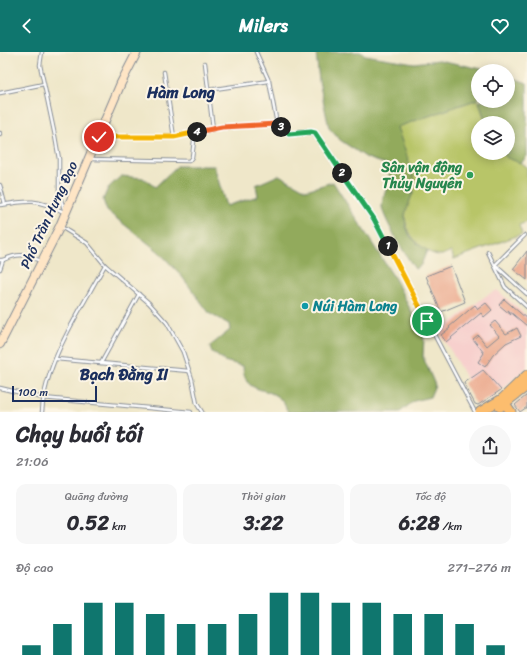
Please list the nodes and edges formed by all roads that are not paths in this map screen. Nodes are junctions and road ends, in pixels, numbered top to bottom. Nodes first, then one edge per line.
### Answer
1 (42, 52) edge
2 (137, 52) edge
3 (256, 52) edge
4 (205, 63) dead end
5 (164, 72) dead end
6 (269, 81) junction
7 (44, 84) junction
8 (208, 90) junction
9 (0, 93) edge
10 (277, 124) junction
11 (213, 129) junction
12 (195, 132) junction
13 (99, 137) junction
14 (174, 137) junction
15 (89, 159) junction
16 (0, 185) edge
17 (5, 204) junction
18 (0, 205) edge
19 (66, 213) junction
20 (60, 226) junction
21 (525, 235) dead end
22 (488, 252) dead end
23 (2, 260) edge
24 (42, 262) junction
25 (105, 265) junction
26 (495, 265) junction
27 (0, 269) edge
28 (139, 294) junction
29 (527, 294) edge
30 (526, 305) edge
31 (0, 344) edge
32 (56, 359) junction
33 (100, 363) junction
34 (189, 371) junction
35 (527, 375) edge
36 (527, 386) edge
37 (0, 388) edge
38 (43, 398) junction
39 (504, 401) junction
40 (42, 412) edge
41 (191, 412) edge
42 (202, 412) edge
43 (475, 412) edge
44 (480, 412) edge
45 (491, 412) edge
46 (511, 412) edge

1 - 7 lane
2 - 13 street, Phố Trần Hưng Đạo
3 - 6 lane
4 - 8 lane
5 - 14 lane
6 - 8 lane
6 - 10 lane
7 - 9 lane
7 - 19 lane
8 - 11 lane
10 - 11 lane
10 - 43 lane
11 - 12 lane
12 - 14 lane
12 - 15 lane
13 - 14 lane
13 - 15 street, Phố Trần Hưng Đạo
15 - 19 street, Phố Trần Hưng Đạo
16 - 17 lane
17 - 18 lane
17 - 19 lane
19 - 20 street, Phố Trần Hưng Đạo
20 - 24 street, Phố Trần Hưng Đạo
20 - 25 lane
21 - 26 lane
22 - 26 lane
23 - 24 lane
23 - 27 lane
24 - 31 street, Phố Trần Hưng Đạo
25 - 28 lane
25 - 32 lane
26 - 29 lane
26 - 30 lane
28 - 33 lane
28 - 34 lane
32 - 33 lane
32 - 38 lane
33 - 34 lane
34 - 42 lane
35 - 39 main road
36 - 39 main road
37 - 38 lane
38 - 40 lane
38 - 41 lane
39 - 44 main road
39 - 45 main road
39 - 46 main road

